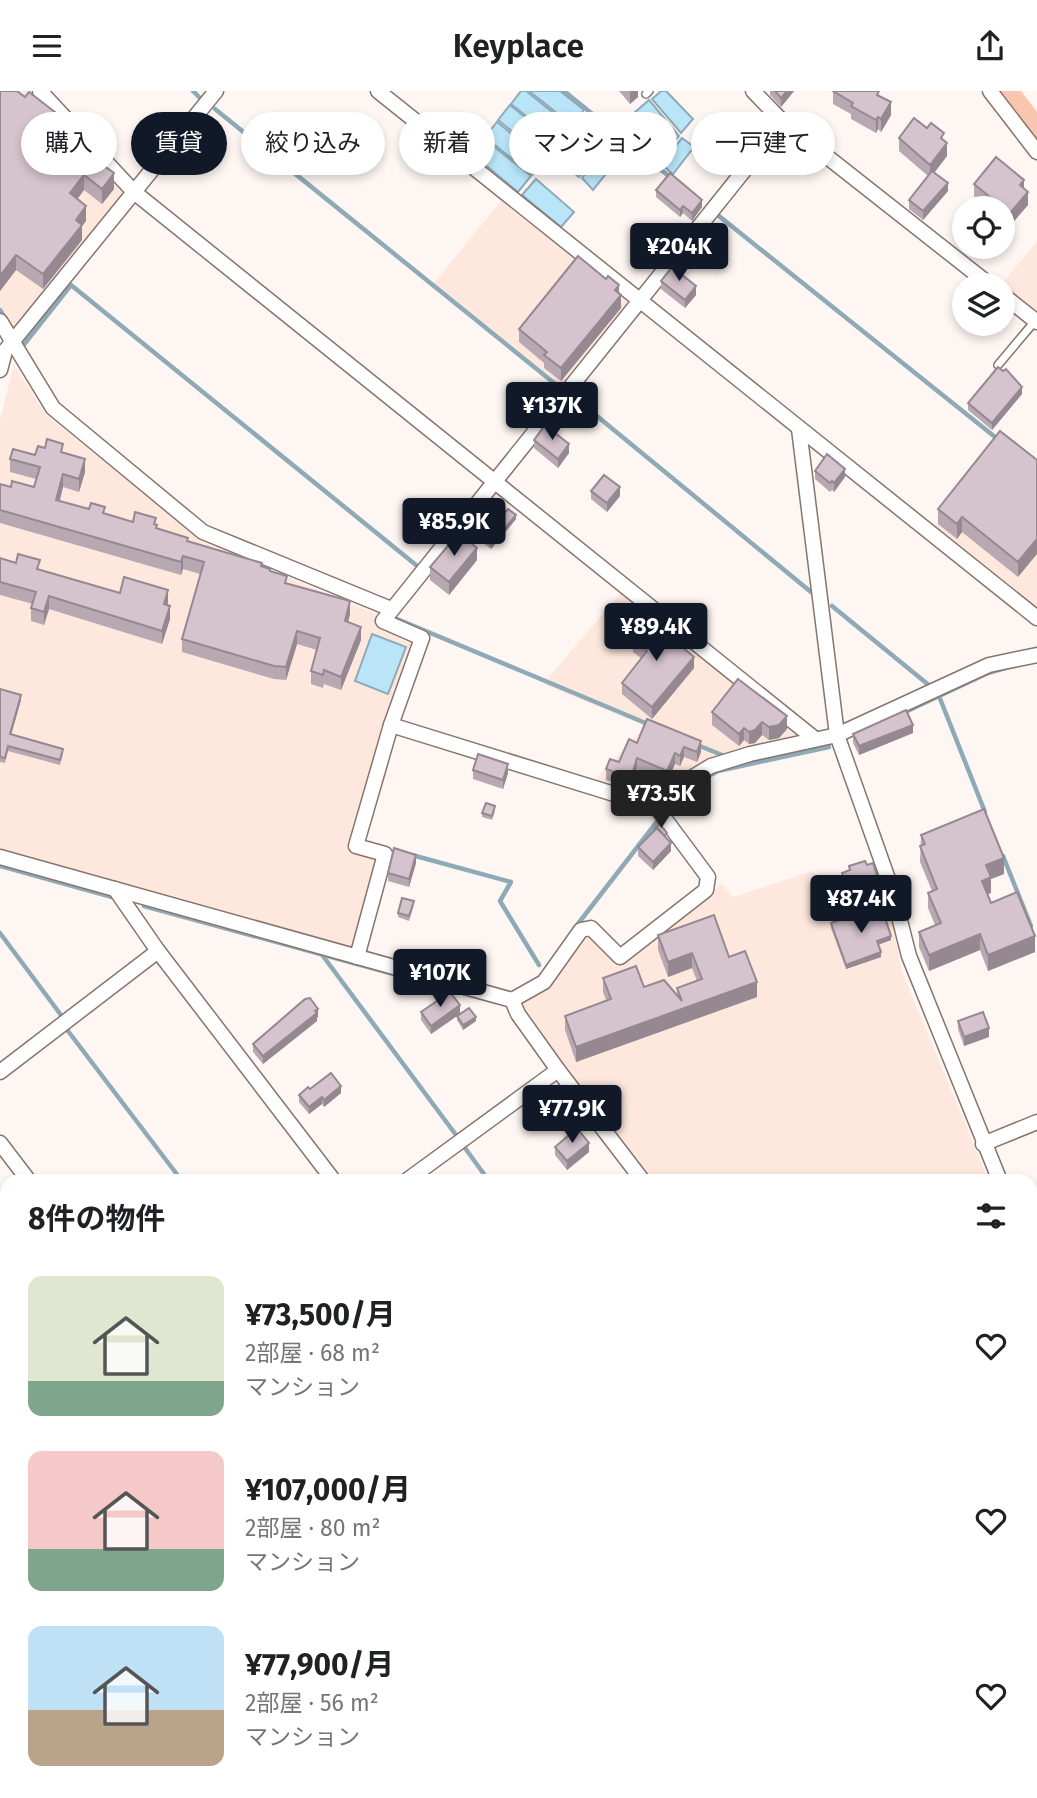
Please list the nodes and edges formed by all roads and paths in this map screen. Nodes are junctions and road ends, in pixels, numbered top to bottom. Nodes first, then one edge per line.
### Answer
1 (40, 91) edge
2 (216, 91) edge
3 (378, 91) edge
4 (753, 91) edge
5 (990, 91) edge
6 (773, 112) edge
7 (1037, 152) edge
8 (835, 163) edge
9 (740, 175) edge
10 (134, 192) junction
11 (975, 273) edge
12 (638, 300) junction
13 (1015, 305) edge
14 (0, 321) edge
15 (1036, 322) edge
16 (6, 347) edge
17 (998, 365) edge
18 (0, 370) edge
19 (799, 429) junction
20 (493, 481) junction
21 (391, 609) junction
22 (1037, 618) edge
23 (1037, 655) edge
24 (391, 725) junction
25 (836, 735) junction
26 (815, 739) junction
27 (647, 805) junction
28 (0, 857) edge
29 (115, 889) junction
30 (158, 951) junction
31 (357, 957) junction
32 (512, 1000) junction
33 (558, 1070) junction
34 (0, 1072) edge
35 (1037, 1122) edge
36 (0, 1143) edge
37 (983, 1144) junction
38 (24, 1174) edge
39 (329, 1174) edge
40 (416, 1174) edge
41 (638, 1174) edge
42 (997, 1174) edge

1 - 10 street
2 - 10 street
3 - 12 street
4 - 6 street
5 - 7 street
8 - 11 street
9 - 12 street
10 - 16 street
10 - 20 street
12 - 19 street
12 - 20 street
13 - 15 street
14 - 16 street
15 - 17 lane
16 - 18 street
16 - 21 street
19 - 22 street
19 - 25 street
20 - 21 street
20 - 26 street
21 - 24 street
23 - 25 street
24 - 27 street
24 - 31 street
25 - 26 street
25 - 37 street
26 - 27 street
27 - 32 street
28 - 29 street
29 - 30 street
29 - 31 street
30 - 34 street
30 - 39 street
31 - 32 street
32 - 33 street
33 - 40 street
33 - 41 street
35 - 37 street
36 - 38 street
37 - 42 street

